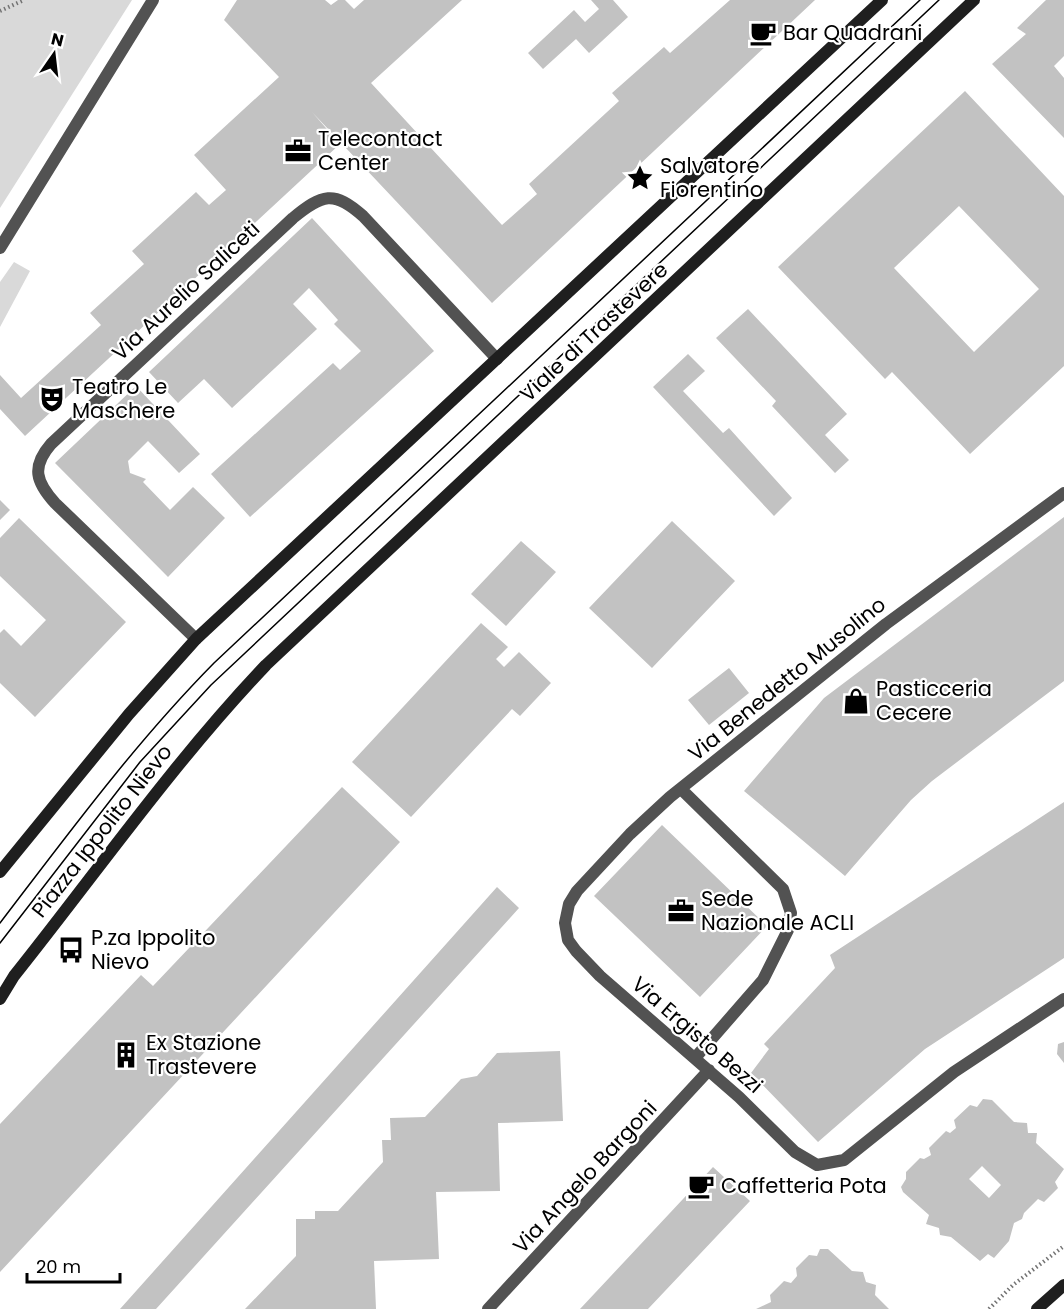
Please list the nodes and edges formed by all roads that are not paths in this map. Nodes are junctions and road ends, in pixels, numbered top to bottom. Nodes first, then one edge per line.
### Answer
1 (153, 0) edge
2 (882, 0) edge
3 (974, 0) edge
4 (0, 248) edge
5 (497, 359) junction
6 (1064, 493) edge
7 (196, 639) junction
8 (241, 692) joint
9 (681, 789) junction
10 (0, 872) edge
11 (565, 923) joint
12 (0, 999) edge
13 (1064, 999) edge
14 (695, 1058) junction
15 (709, 1070) junction
16 (1064, 1285) edge
17 (489, 1309) edge
18 (1037, 1309) edge

1 - 4 street
2 - 5 main road
3 - 8 main road, Viale di Trastevere
5 - 7 main road
5 - 7 street, Via Aurelio Saliceti
6 - 9 street, Via Benedetto Musolino
7 - 10 main road
8 - 12 main road, Piazza Ippolito Nievo
9 - 11 street, Via Benedetto Musolino
9 - 14 street
11 - 14 street, Via Ergisto Bezzi
13 - 15 street, Via Ergisto Bezzi
14 - 15 street, Via Ergisto Bezzi
15 - 17 street, Via Angelo Bargoni
16 - 18 main road

